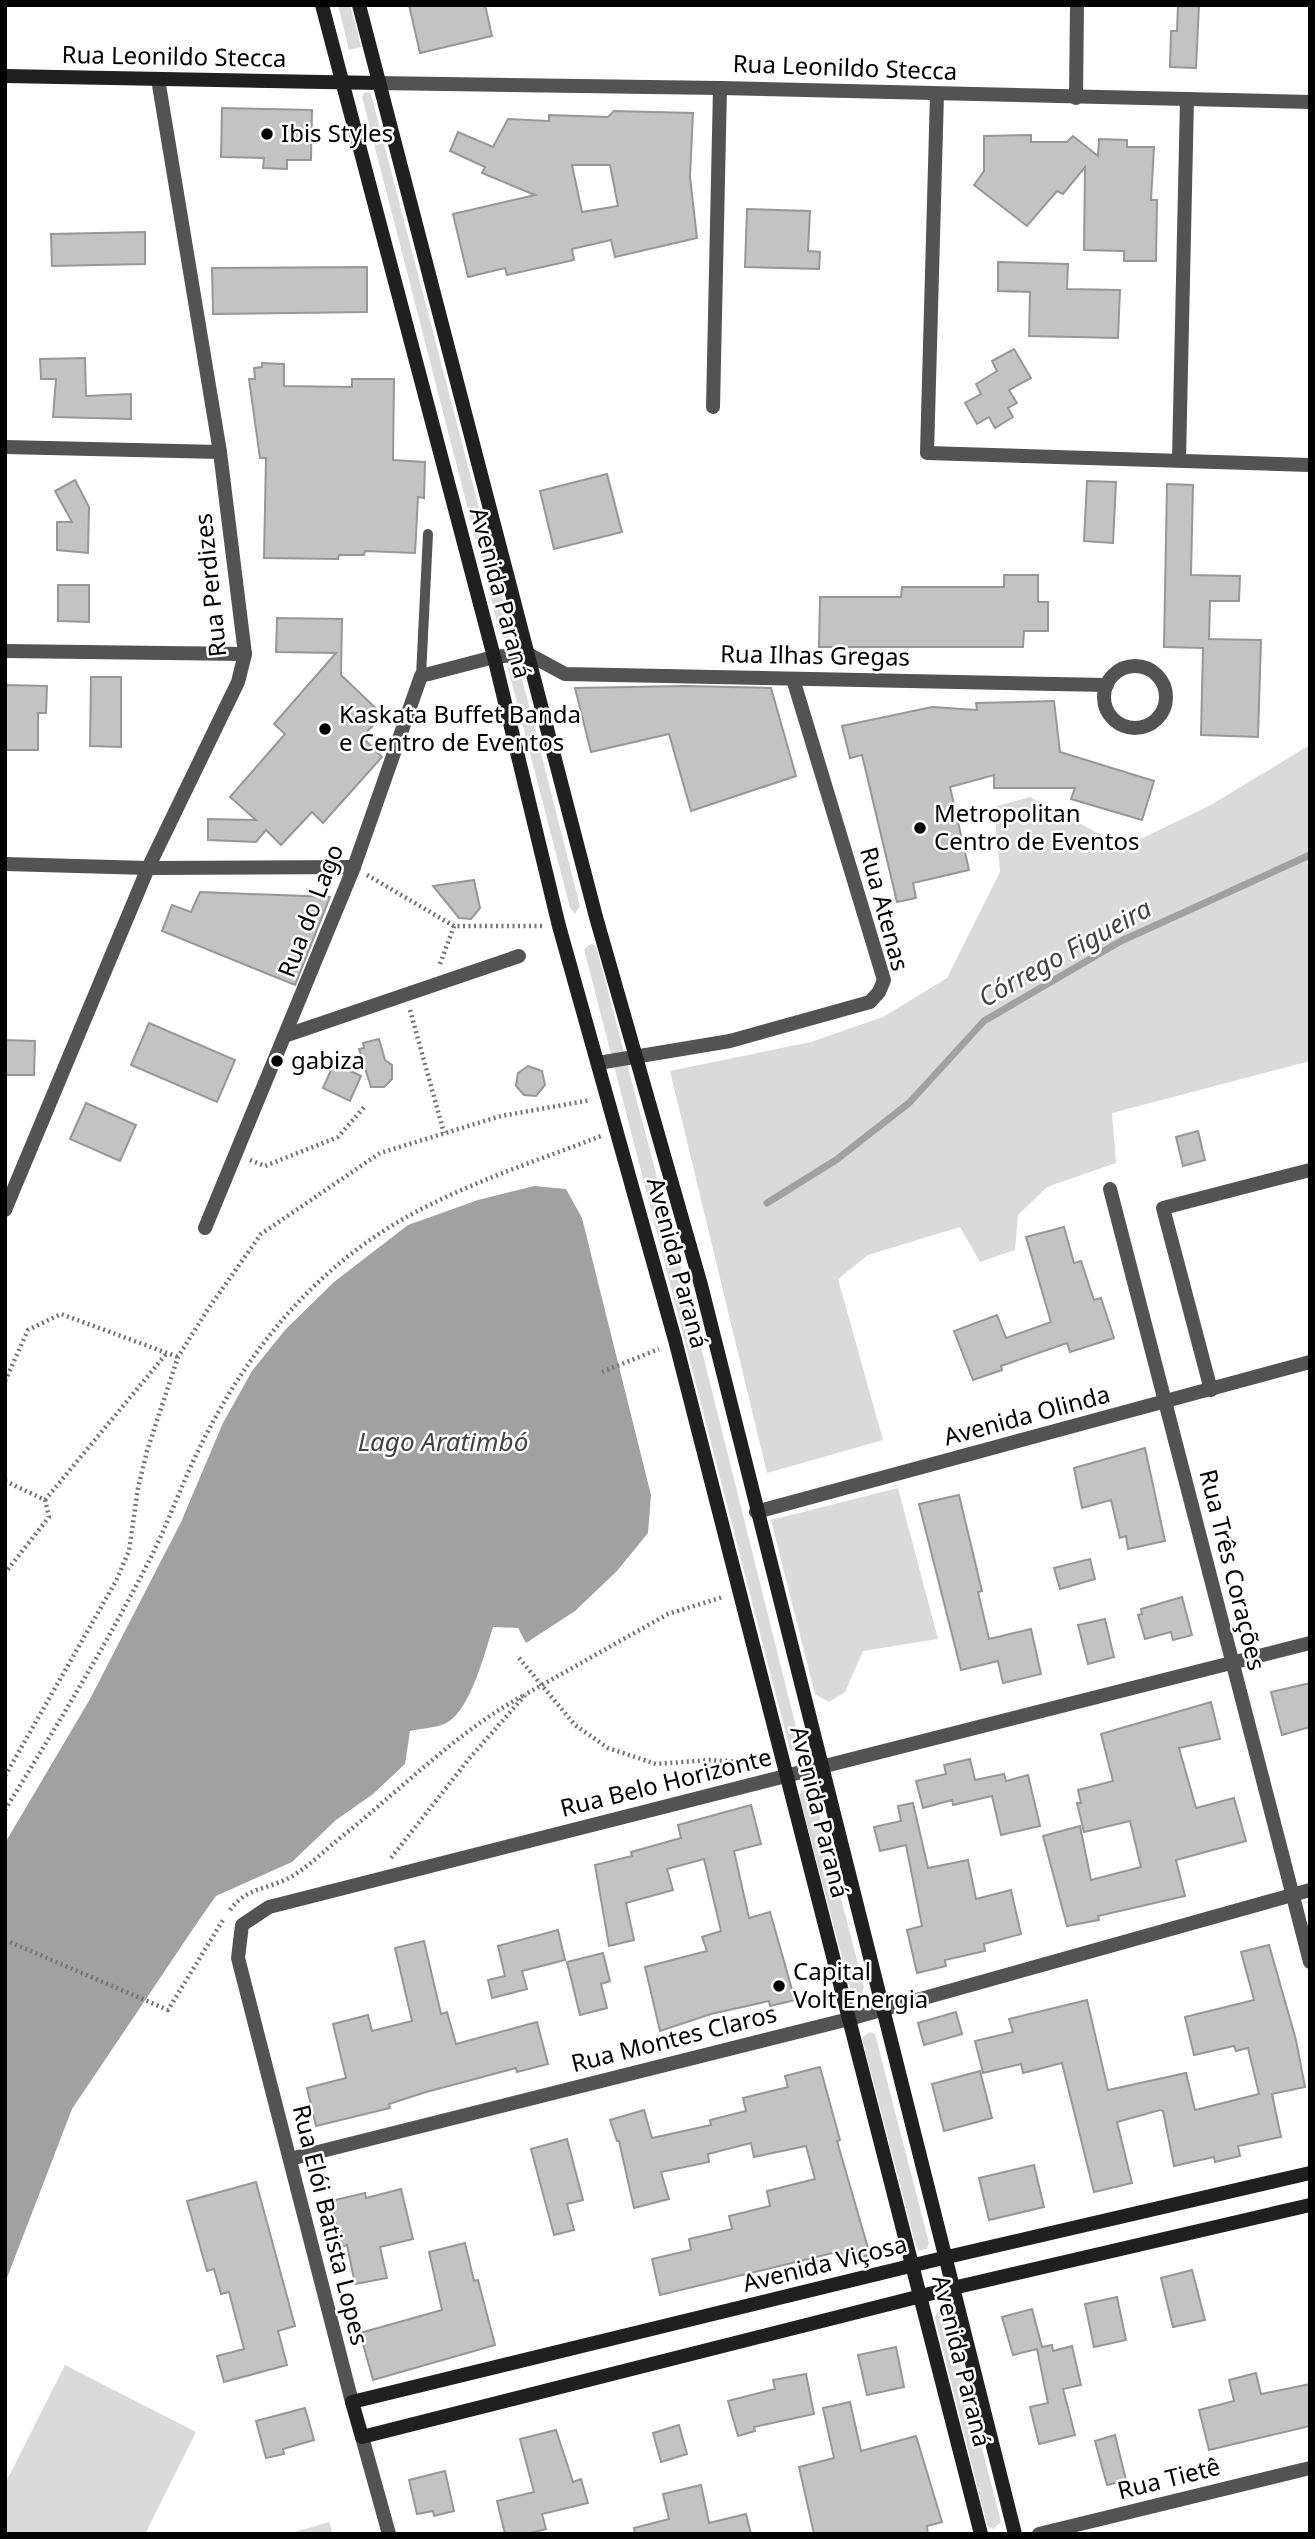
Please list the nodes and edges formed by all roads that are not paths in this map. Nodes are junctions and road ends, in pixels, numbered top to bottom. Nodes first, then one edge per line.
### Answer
1 (323, 5) edge
2 (359, 5) edge
3 (1077, 5) edge
4 (5, 76) edge
5 (158, 79) junction
6 (342, 83) junction
7 (378, 83) junction
8 (720, 88) junction
9 (937, 94) junction
10 (1076, 98) junction
11 (1186, 99) junction
12 (1310, 102) edge
13 (713, 407) dead end
14 (5, 447) edge
15 (220, 452) junction
16 (1179, 460) junction
17 (1310, 465) edge
18 (428, 534) dead end
19 (5, 651) edge
20 (245, 654) junction
21 (528, 654) junction
22 (494, 657) junction
23 (421, 676) junction
24 (793, 679) junction
25 (1107, 685) junction
26 (5, 864) edge
27 (354, 867) junction
28 (148, 868) junction
29 (519, 956) dead end
30 (287, 1035) junction
31 (635, 1056) junction
32 (598, 1063) junction
33 (1310, 1170) edge
34 (1110, 1189) dead end
35 (5, 1210) edge
36 (205, 1228) dead end
37 (1310, 1362) edge
38 (1211, 1390) junction
39 (1165, 1402) junction
40 (756, 1512) junction
41 (1310, 1643) edge
42 (1232, 1662) junction
43 (822, 1767) junction
44 (787, 1776) junction
45 (1310, 1890) edge
46 (1292, 1895) junction
47 (242, 1926) joint
48 (1310, 1962) edge
49 (884, 2009) junction
50 (849, 2019) junction
51 (290, 2159) junction
52 (1310, 2173) edge
53 (1310, 2205) edge
54 (943, 2258) junction
55 (913, 2266) junction
56 (953, 2288) junction
57 (922, 2296) junction
58 (352, 2402) junction
59 (362, 2437) junction
60 (1310, 2468) edge
61 (389, 2534) edge
62 (981, 2534) edge
63 (1015, 2534) edge
64 (1040, 2534) edge

1 - 6 main road, Avenida Paraná
2 - 7 main road, Avenida Paraná
3 - 10 street
4 - 5 main road, Rua Leonildo Stecca
5 - 6 main road, Rua Leonildo Stecca
5 - 15 street, Rua Perdizes
6 - 7 main road, Rua Leonildo Stecca
6 - 22 main road, Avenida Paraná
7 - 8 street, Rua Leonildo Stecca
7 - 21 main road, Avenida Paraná
8 - 9 street, Rua Leonildo Stecca
8 - 13 street
9 - 10 street, Rua Leonildo Stecca
9 - 16 street
10 - 11 street, Rua Leonildo Stecca
11 - 12 street, Rua Leonildo Stecca
11 - 16 street
14 - 15 street
15 - 20 street, Rua Perdizes
16 - 17 street
18 - 23 lane
19 - 20 street
20 - 28 street, Rua Perdizes
21 - 22 street
21 - 24 street, Rua Ilhas Gregas
21 - 31 main road, Avenida Paraná
22 - 23 street
22 - 32 main road, Avenida Paraná
23 - 27 street, Rua do Lago
24 - 25 street, Rua Ilhas Gregas
24 - 31 street, Rua Atenas
25 - 25 street
26 - 28 street
27 - 28 street
27 - 30 street, Rua do Lago
28 - 35 street, Rua Perdizes
29 - 30 street
30 - 36 street, Rua do Lago
31 - 32 street, Rua Atenas
31 - 40 main road, Avenida Paraná
32 - 44 main road, Avenida Paraná
33 - 38 street
34 - 39 street, Rua Três Corações
37 - 38 street, Avenida Olinda
38 - 39 street, Avenida Olinda
39 - 40 street, Avenida Olinda
39 - 42 street, Rua Três Corações
40 - 43 main road, Avenida Paraná
41 - 42 street, Rua Belo Horizonte
42 - 43 street, Rua Belo Horizonte
42 - 46 street, Rua Três Corações
43 - 44 street, Rua Belo Horizonte
43 - 49 main road, Avenida Paraná
44 - 47 street, Rua Belo Horizonte
44 - 50 main road, Avenida Paraná
45 - 46 street, Rua Montes Claros
46 - 48 street, Rua Três Corações
46 - 49 street, Rua Montes Claros
47 - 51 street, Rua Elói Batista Lopes
49 - 50 street, Rua Montes Claros
49 - 54 main road, Avenida Paraná
50 - 51 street, Rua Montes Claros
50 - 55 main road, Avenida Paraná
51 - 58 street, Rua Elói Batista Lopes
52 - 54 main road, Avenida Viçosa
53 - 56 main road
54 - 55 main road, Avenida Viçosa
54 - 56 main road, Avenida Paraná
55 - 57 main road, Avenida Paraná
55 - 58 main road, Avenida Viçosa
56 - 57 main road
56 - 63 main road, Avenida Paraná
57 - 59 main road
57 - 62 main road, Avenida Paraná
58 - 59 main road, Rua Elói Batista Lopes
59 - 61 street, Rua Elói Batista Lopes
60 - 64 street, Rua Tietê

